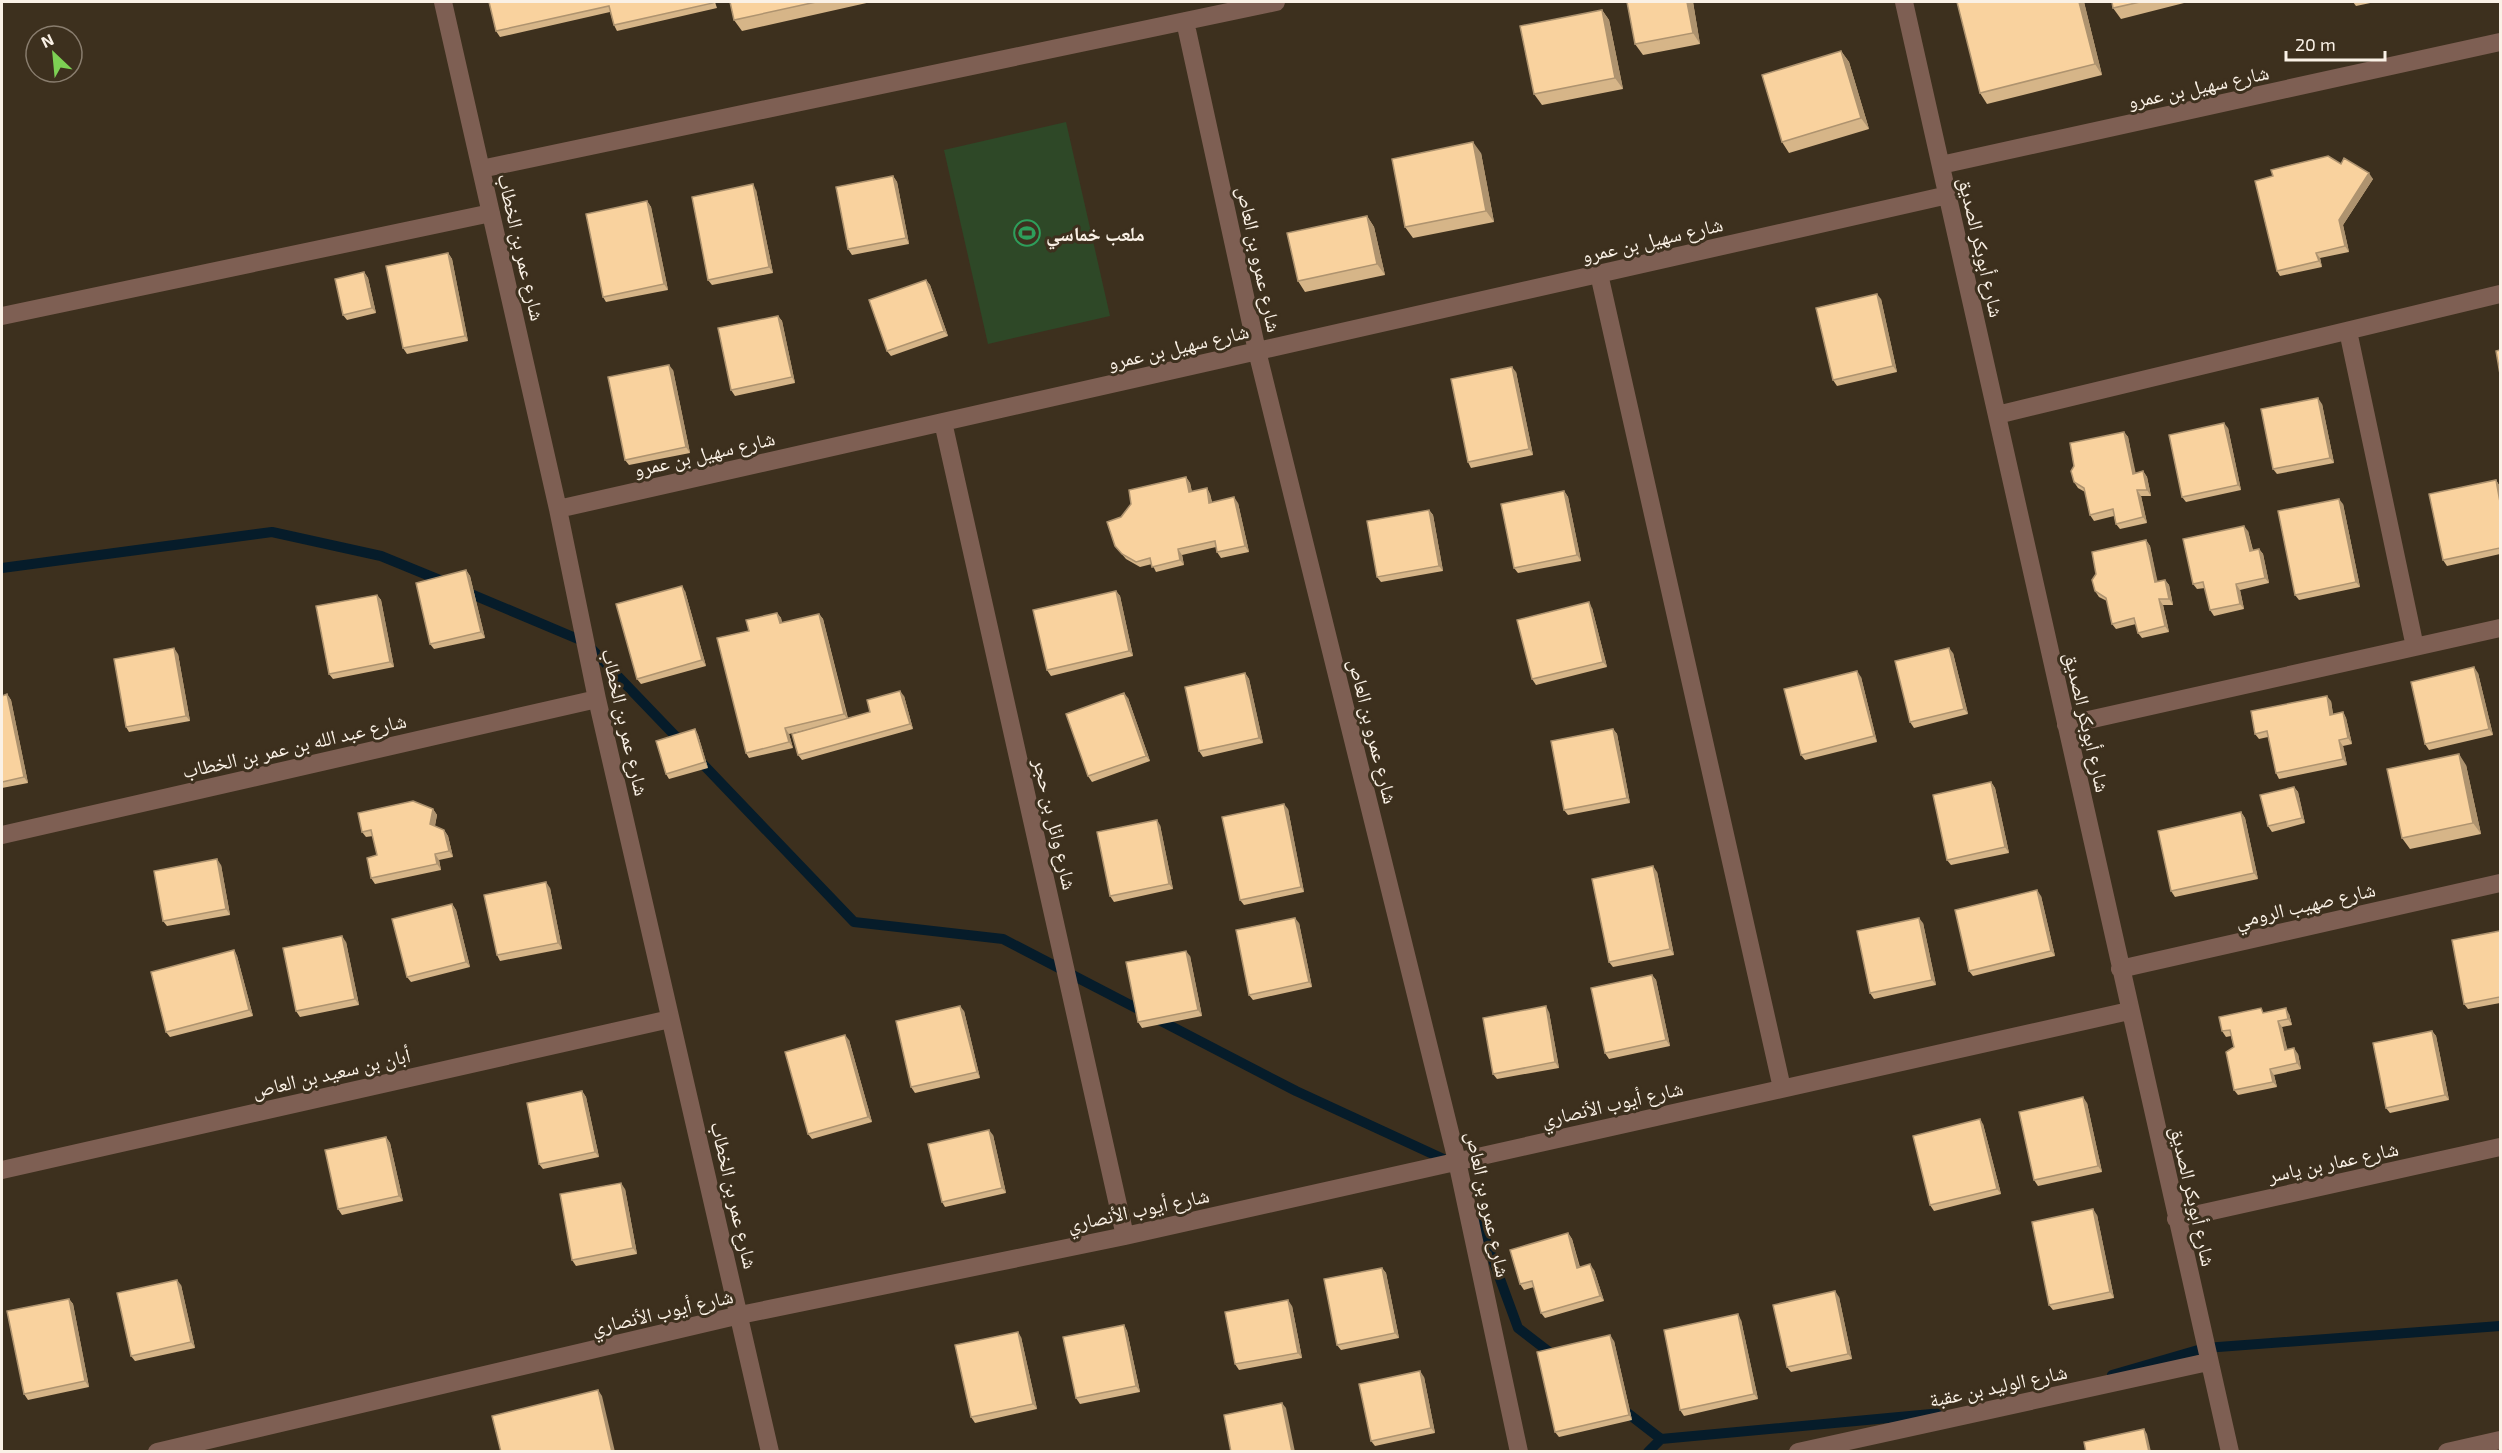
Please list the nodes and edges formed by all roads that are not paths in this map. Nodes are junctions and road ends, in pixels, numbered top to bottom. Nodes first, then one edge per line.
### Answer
1 (443, 2) edge
2 (1276, 2) edge
3 (1904, 2) edge
4 (1185, 21) junction
5 (2500, 42) edge
6 (1941, 165) junction
7 (481, 168) junction
8 (1948, 195) junction
9 (491, 213) junction
10 (1599, 274) junction
11 (2500, 294) edge
12 (2, 316) edge
13 (2348, 331) junction
14 (1257, 351) junction
15 (1996, 415) junction
16 (943, 422) junction
17 (558, 509) junction
18 (2500, 628) edge
19 (2415, 647) junction
20 (597, 699) junction
21 (2066, 725) junction
22 (2, 835) edge
23 (2500, 883) edge
24 (2120, 969) junction
25 (2129, 1011) junction
26 (670, 1019) junction
27 (1782, 1088) junction
28 (2500, 1147) edge
29 (1457, 1161) junction
30 (2, 1170) edge
31 (2176, 1219) junction
32 (1125, 1236) junction
33 (740, 1316) junction
34 (2208, 1362) junction
35 (2500, 1440) edge
36 (1874, 1443) edge
37 (157, 1452) edge
38 (770, 1452) edge
39 (1519, 1452) edge
40 (1798, 1452) edge
41 (2230, 1452) edge
42 (2447, 1452) edge

1 - 7 street, شارع عمر بن الخطاب
2 - 4 street
3 - 6 street, شارع أبوبكر الصديق
4 - 7 street
4 - 14 street, شارع عمرو بن العاص
5 - 6 street, شارع سهيل بن عمرو
6 - 8 street, شارع أبوبكر الصديق
7 - 9 street, شارع عمر بن الخطاب
8 - 10 street, شارع سهيل بن عمرو
8 - 15 street, شارع أبوبكر الصديق
9 - 12 street
9 - 17 street, شارع عمر بن الخطاب
10 - 14 street, شارع سهيل بن عمرو
10 - 27 street
11 - 13 street
13 - 15 street
13 - 19 street
14 - 16 street, شارع سهيل بن عمرو
14 - 29 street, شارع عمرو بن العاص
15 - 21 street, شارع أبوبكر الصديق
16 - 17 street, شارع سهيل بن عمرو
16 - 32 street, شارع وائل بن حجر
17 - 20 street, شارع عمر بن الخطاب
18 - 19 street
19 - 21 street
20 - 22 street, شارع عبد الله بن عمر بن الخطاب
20 - 26 street, شارع عمر بن الخطاب
21 - 24 street, شارع أبوبكر الصديق
23 - 24 street, شارع صهيب الرومي
24 - 25 street, شارع أبوبكر الصديق
25 - 27 street, شارع أيوب الأنصاري
25 - 31 street, شارع أبوبكر الصديق
26 - 30 street, أبان بن سعيد بن العاص
26 - 33 street, شارع عمر بن الخطاب
27 - 29 street, شارع أيوب الأنصاري
28 - 31 street, شارع عمار بن ياسر
29 - 32 street, شارع أيوب الأنصاري
29 - 39 street, شارع عمرو بن العاص
31 - 34 street, شارع أبوبكر الصديق
32 - 33 street, شارع أيوب الأنصاري
33 - 37 street, شارع أيوب الأنصاري
33 - 38 street, شارع عمر بن الخطاب
34 - 36 street, شارع الوليد بن عقبة
34 - 41 street, شارع أبوبكر الصديق
35 - 42 street
36 - 40 street, شارع الوليد بن عقبة

